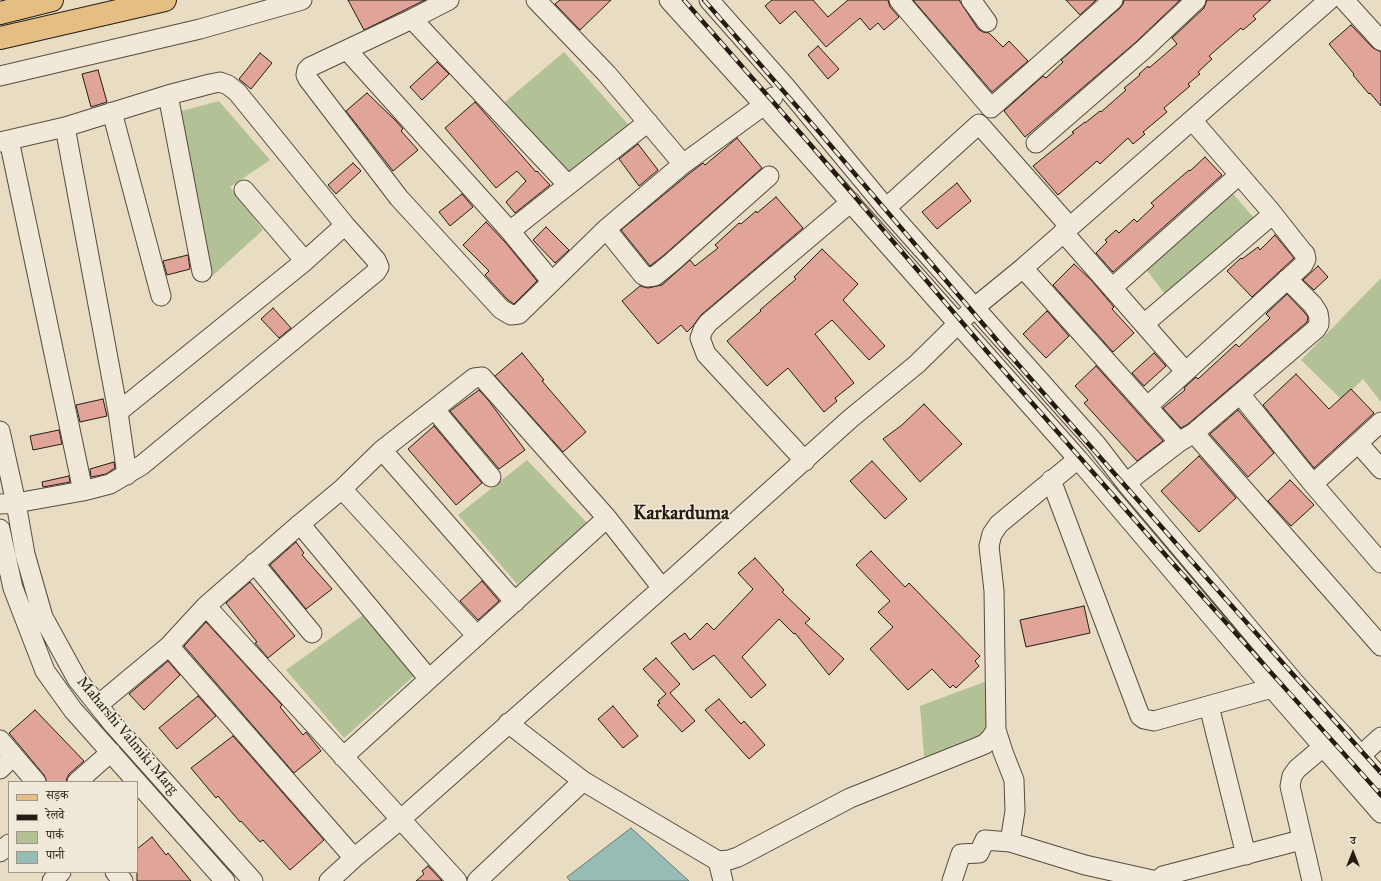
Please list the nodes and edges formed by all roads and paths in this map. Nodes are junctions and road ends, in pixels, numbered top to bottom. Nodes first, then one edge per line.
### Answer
1 (52, 0) edge
2 (165, 0) edge
3 (302, 0) edge
4 (449, 0) edge
5 (536, 0) edge
6 (669, 0) edge
7 (709, 0) edge
8 (899, 0) edge
9 (971, 0) edge
10 (1113, 0) edge
11 (1196, 0) edge
12 (1344, 0) edge
13 (1322, 2) edge
14 (0, 13) edge
15 (412, 19) junction
16 (987, 22) dead end
17 (0, 38) edge
18 (1381, 41) edge
19 (347, 50) junction
20 (0, 76) edge
21 (785, 86) junction
22 (168, 95) junction
23 (764, 105) junction
24 (112, 112) junction
25 (1192, 120) junction
26 (648, 122) junction
27 (64, 127) junction
28 (5, 141) edge
29 (1036, 143) dead end
30 (683, 164) junction
31 (1239, 175) junction
32 (769, 176) dead end
33 (568, 185) junction
34 (244, 190) dead end
35 (851, 202) junction
36 (886, 208) junction
37 (1272, 214) junction
38 (345, 225) junction
39 (606, 229) junction
40 (1067, 230) junction
41 (510, 232) junction
42 (305, 261) junction
43 (1023, 268) junction
44 (202, 272) dead end
45 (1287, 279) junction
46 (552, 282) junction
47 (1112, 288) junction
48 (161, 296) dead end
49 (974, 308) junction
50 (957, 324) junction
51 (1144, 324) junction
52 (1185, 371) junction
53 (1240, 394) junction
54 (1148, 406) junction
55 (435, 410) junction
56 (118, 412) junction
57 (1381, 422) edge
58 (0, 431) edge
59 (1187, 437) junction
60 (1358, 443) junction
61 (382, 450) junction
62 (1078, 459) junction
63 (805, 461) junction
64 (1381, 469) edge
65 (127, 475) junction
66 (492, 477) dead end
67 (1051, 480) junction
68 (1126, 483) junction
69 (1313, 484) junction
70 (342, 489) junction
71 (83, 491) junction
72 (8, 503) edge
73 (607, 518) junction
74 (300, 524) junction
75 (0, 529) edge
76 (254, 563) junction
77 (1381, 563) edge
78 (662, 588) junction
79 (515, 602) junction
80 (206, 606) junction
81 (312, 633) dead end
82 (477, 636) junction
83 (169, 646) junction
84 (1381, 646) edge
85 (429, 679) junction
86 (1272, 688) junction
87 (98, 705) junction
88 (1209, 706) junction
89 (508, 723) junction
90 (996, 730) junction
91 (1381, 736) edge
92 (0, 740) edge
93 (1323, 747) junction
94 (111, 752) junction
95 (1360, 756) junction
96 (343, 757) junction
97 (7, 762) edge
98 (1381, 779) edge
99 (35, 781) edge
100 (78, 781) edge
101 (130, 781) edge
102 (582, 781) junction
103 (143, 801) edge
104 (1381, 813) edge
105 (400, 820) junction
106 (1302, 840) junction
107 (1010, 842) junction
108 (8, 845) edge
109 (0, 852) edge
110 (1246, 855) junction
111 (354, 858) junction
112 (718, 861) junction
113 (61, 873) edge
114 (116, 873) edge
115 (52, 881) edge
116 (123, 881) edge
117 (224, 881) edge
118 (253, 881) edge
119 (329, 881) edge
120 (456, 881) edge
121 (477, 881) edge
122 (723, 881) edge
123 (952, 881) edge
124 (1157, 881) edge
125 (1312, 881) edge

1 - 14 main road
2 - 17 main road
3 - 20 street
4 - 15 street
5 - 26 street
6 - 23 street
7 - 21 street
8 - 10 street
9 - 16 street
11 - 29 street
12 - 18 street
13 - 25 street
15 - 19 street
15 - 33 street
19 - 41 street
19 - 46 street
21 - 23 street
21 - 36 street
22 - 24 street
22 - 38 street
22 - 44 street
23 - 30 street
23 - 35 street
24 - 27 street
24 - 48 street
25 - 31 street
25 - 40 street
26 - 30 street
26 - 33 street
27 - 28 street
27 - 56 street
28 - 71 street
30 - 39 street
31 - 37 street
31 - 47 street
32 - 39 street
33 - 41 street
34 - 42 street
35 - 50 street
35 - 63 street
36 - 40 street
36 - 49 street
37 - 45 street
37 - 51 street
38 - 42 street
38 - 65 street
39 - 46 street
40 - 43 street
40 - 47 street
41 - 46 street
42 - 56 street
43 - 49 street
43 - 54 street
45 - 52 street
45 - 53 street
47 - 51 street
49 - 50 street
49 - 68 street
50 - 62 street
50 - 63 street
51 - 52 street
52 - 54 street
53 - 59 street
53 - 69 street
54 - 59 street
55 - 61 street
55 - 66 street
55 - 73 street
56 - 65 street
57 - 60 street
58 - 72 street, Maharshi Valmiki Marg
59 - 68 street
59 - 84 street
60 - 64 street
60 - 69 street
61 - 70 street
61 - 79 street
62 - 67 street
62 - 86 street
63 - 78 street
65 - 71 street
67 - 88 street
67 - 90 street
68 - 95 street
69 - 77 street
70 - 74 street
70 - 82 street
71 - 72 street
72 - 87 street, Maharshi Valmiki Marg
73 - 78 street
73 - 79 street
74 - 76 street
74 - 85 street
75 - 94 street, Maharshi Valmiki Marg
76 - 80 street
76 - 81 street
78 - 89 street
79 - 82 street
80 - 83 street
80 - 96 street
82 - 85 street
83 - 87 street
83 - 111 street
85 - 96 street
86 - 88 street
86 - 93 street
87 - 118 street, Maharshi Valmiki Marg
88 - 110 street
89 - 102 street
89 - 105 street
90 - 107 street
90 - 112 street
91 - 95 street
92 - 97 street
93 - 104 street
93 - 106 street
94 - 100 street
94 - 101 street, Maharshi Valmiki Marg
95 - 98 street
96 - 105 street
97 - 99 street
102 - 112 street
102 - 121 street
103 - 117 street, Maharshi Valmiki Marg
105 - 111 street
105 - 120 street
106 - 110 street
106 - 125 street
107 - 123 street
107 - 124 street
108 - 109 street
110 - 124 street
111 - 119 street
112 - 122 street
113 - 115 street
114 - 116 street

